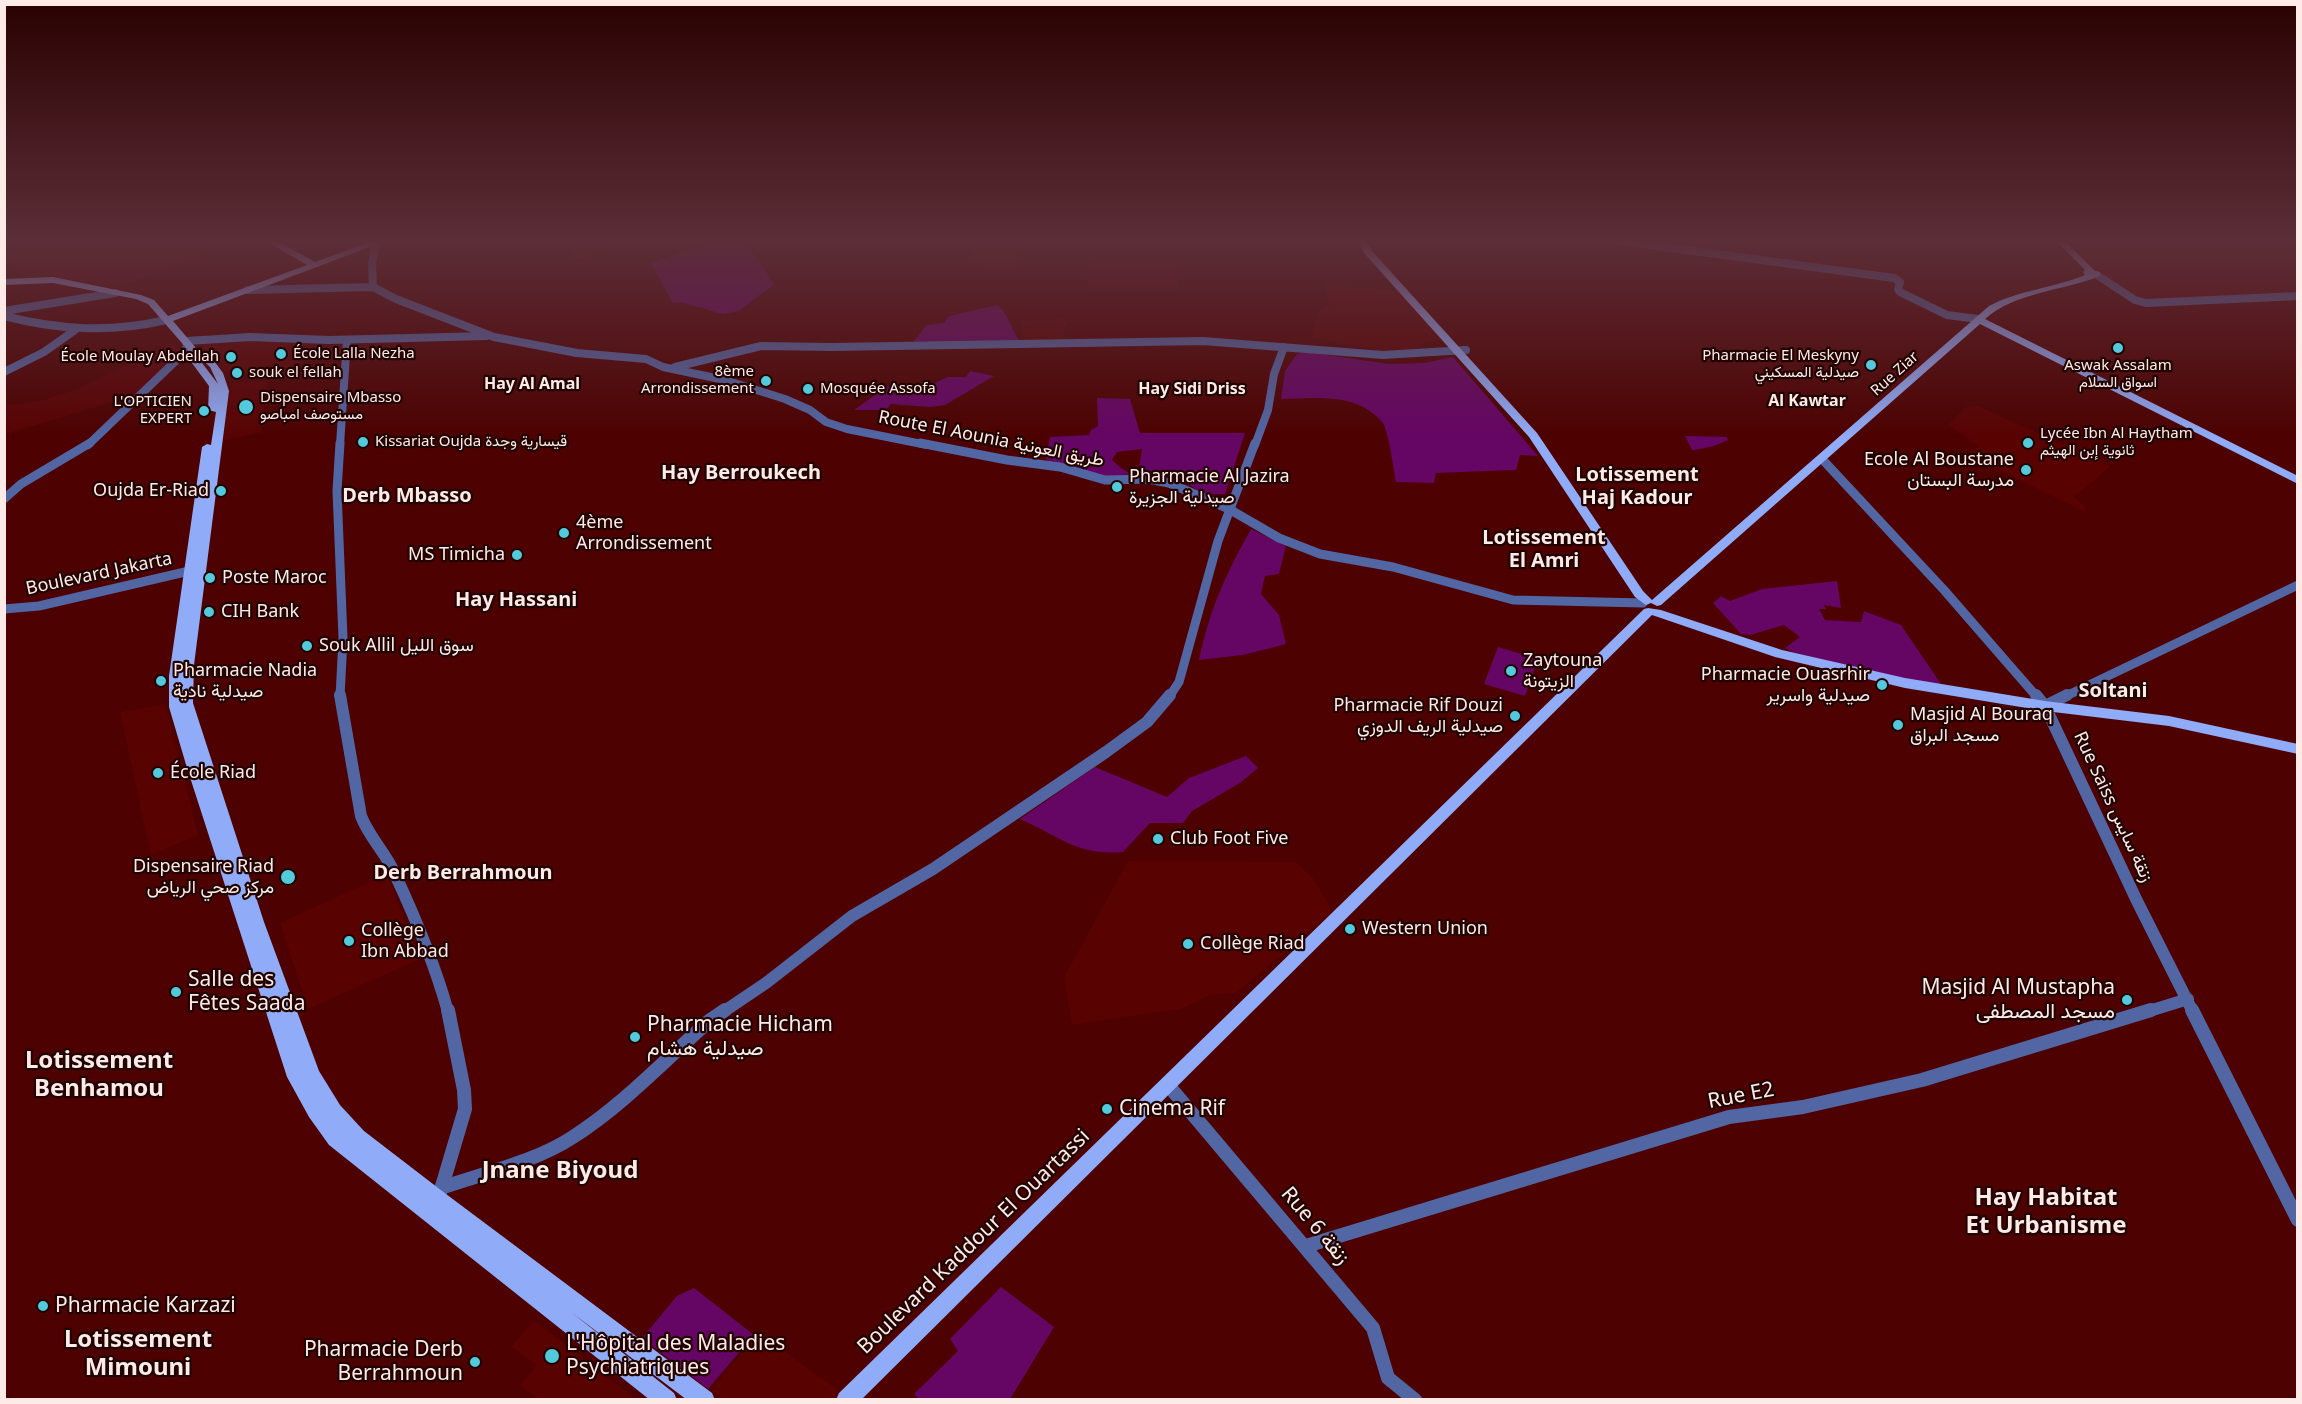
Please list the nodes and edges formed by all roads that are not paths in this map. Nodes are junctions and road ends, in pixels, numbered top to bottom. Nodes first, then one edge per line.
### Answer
1 (34, 307) edge
2 (155, 307) edge
3 (203, 307) edge
4 (415, 307) edge
5 (1420, 307) edge
6 (1424, 307) edge
7 (1929, 307) edge
8 (1999, 307) edge
9 (4, 311) edge
10 (4, 316) edge
11 (1980, 318) junction
12 (166, 320) junction
13 (75, 330) junction
14 (494, 337) junction
15 (347, 340) junction
16 (190, 346) junction
17 (766, 347) junction
18 (1284, 347) junction
19 (1461, 350) junction
20 (672, 368) junction
21 (699, 369) junction
22 (4, 372) edge
23 (2090, 372) junction
24 (1822, 459) junction
25 (2298, 475) edge
26 (2298, 481) edge
27 (4, 500) edge
28 (1229, 509) junction
29 (196, 570) junction
30 (2298, 585) edge
31 (1652, 606) junction
32 (4, 609) edge
33 (2045, 706) junction
34 (2298, 749) edge
35 (2188, 999) junction
36 (1168, 1085) junction
37 (440, 1195) junction
38 (432, 1216) junction
39 (2298, 1220) edge
40 (1306, 1246) junction
41 (667, 1400) edge
42 (705, 1400) edge
43 (846, 1400) edge
44 (1415, 1400) edge

1 - 9 street
2 - 12 main road
3 - 12 main road
4 - 14 street
5 - 19 main road
6 - 19 main road
7 - 11 street
8 - 11 main road, Rue Ziar
10 - 13 street
11 - 23 main road
11 - 24 main road, Rue Ziar
12 - 13 street
12 - 16 main road
13 - 22 street
14 - 15 street
14 - 20 street, Route El Aounia طريق العونية
15 - 16 street
15 - 37 street
16 - 27 street
16 - 29 main road
17 - 18 street
17 - 20 street
17 - 21 street
18 - 19 street
18 - 28 street
19 - 31 main road
20 - 21 street, Route El Aounia طريق العونية
21 - 28 street, Route El Aounia طريق العونية
23 - 25 main road
23 - 26 main road
24 - 31 main road, Rue Ziar
24 - 33 street, Rue Saiss زنقة سايس
28 - 31 street, Route El Aounia طريق العونية
28 - 37 street
29 - 32 street, Boulevard Jakarta
29 - 37 main road
29 - 38 main road
30 - 33 street
31 - 33 main road, Route El Aounia طريق العونية
31 - 36 main road, Boulevard Kaddour El Ouartassi
33 - 34 main road, Route El Aounia طريق العونية
33 - 35 street, Rue Saiss زنقة سايس
35 - 39 street, Rue Saiss زنقة سايس
35 - 40 street, Rue E2
36 - 40 street, Rue 6 زنقة
36 - 43 main road, Boulevard Kaddour El Ouartassi
37 - 38 street
37 - 42 main road
38 - 41 main road
40 - 44 street, Rue 6 زنقة

